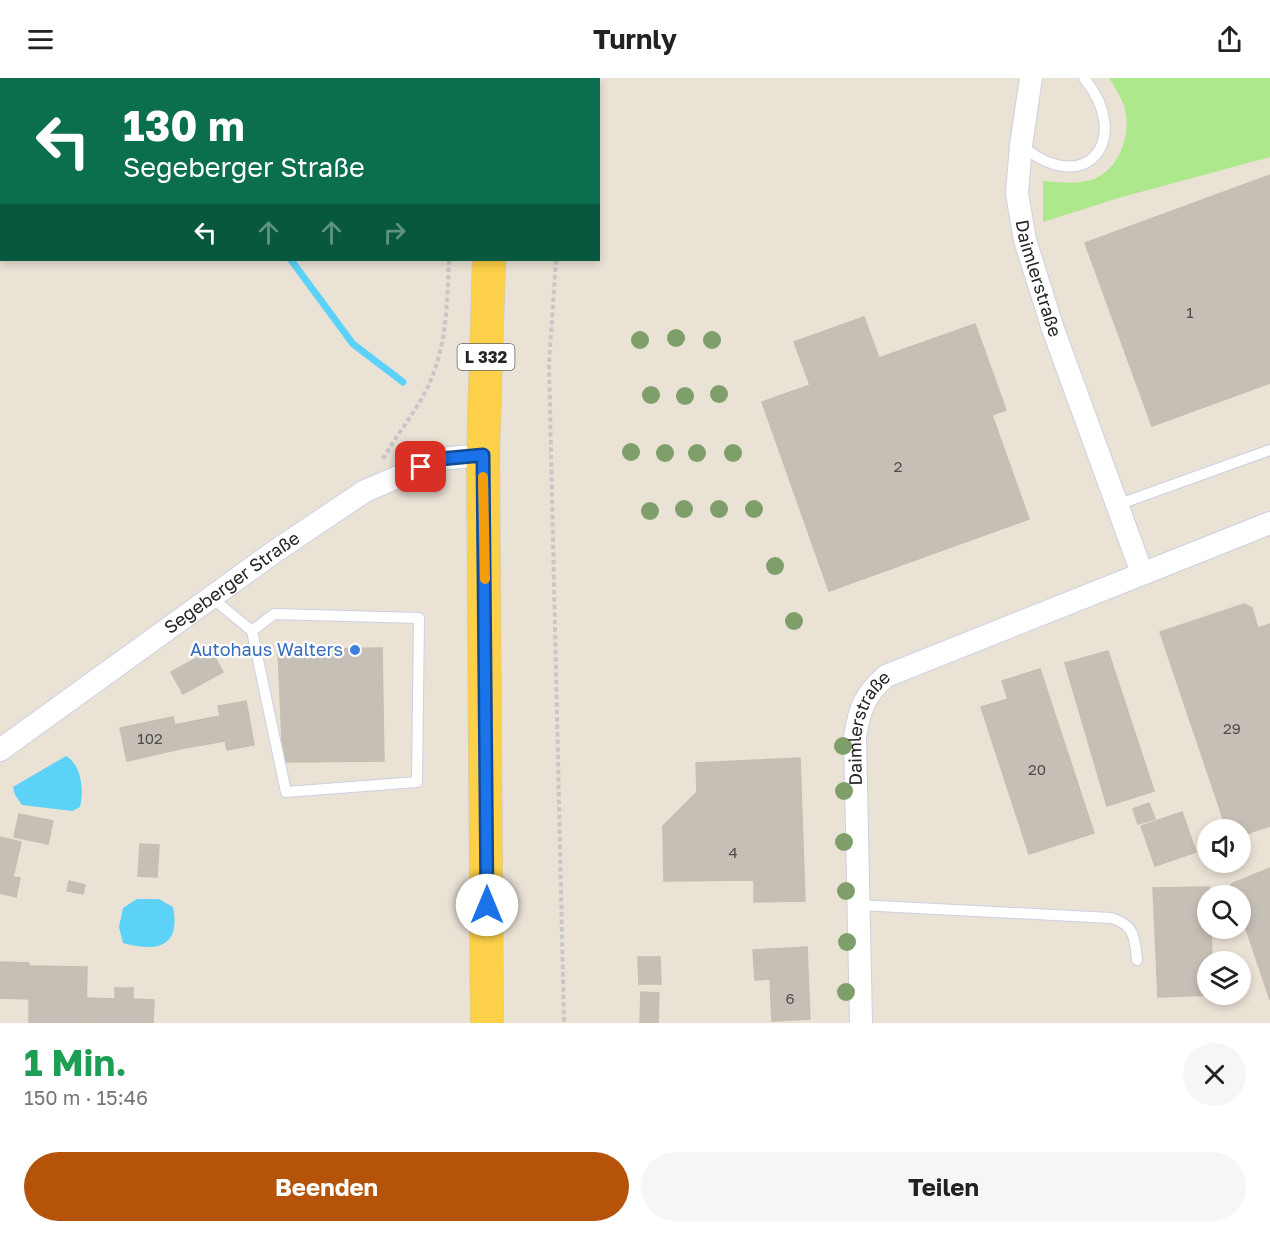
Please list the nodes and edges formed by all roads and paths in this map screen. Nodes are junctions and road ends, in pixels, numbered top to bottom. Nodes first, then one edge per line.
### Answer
1 (1031, 78) edge
2 (1083, 78) edge
3 (1021, 145) junction
4 (449, 261) edge
5 (489, 261) edge
6 (556, 261) edge
7 (1270, 450) edge
8 (483, 455) junction
9 (365, 491) junction
10 (1117, 505) junction
11 (1270, 523) edge
12 (1142, 573) junction
13 (212, 598) junction
14 (252, 631) junction
15 (0, 750) edge
16 (859, 905) junction
17 (1137, 960) dead end
18 (487, 1023) edge
19 (564, 1023) edge
20 (861, 1023) edge

1 - 3 street, Daimlerstraße
2 - 3 lane
3 - 10 street, Daimlerstraße
4 - 9 path
5 - 8 main road, L 332
6 - 19 path
7 - 10 lane
8 - 9 street, Segeberger Straße
8 - 18 main road, L 332
9 - 13 street, Segeberger Straße
10 - 12 street, Daimlerstraße
11 - 12 street, Daimlerstraße
12 - 16 street, Daimlerstraße
13 - 14 lane
13 - 15 street, Segeberger Straße
14 - 14 lane
16 - 17 lane
16 - 20 street, Daimlerstraße

